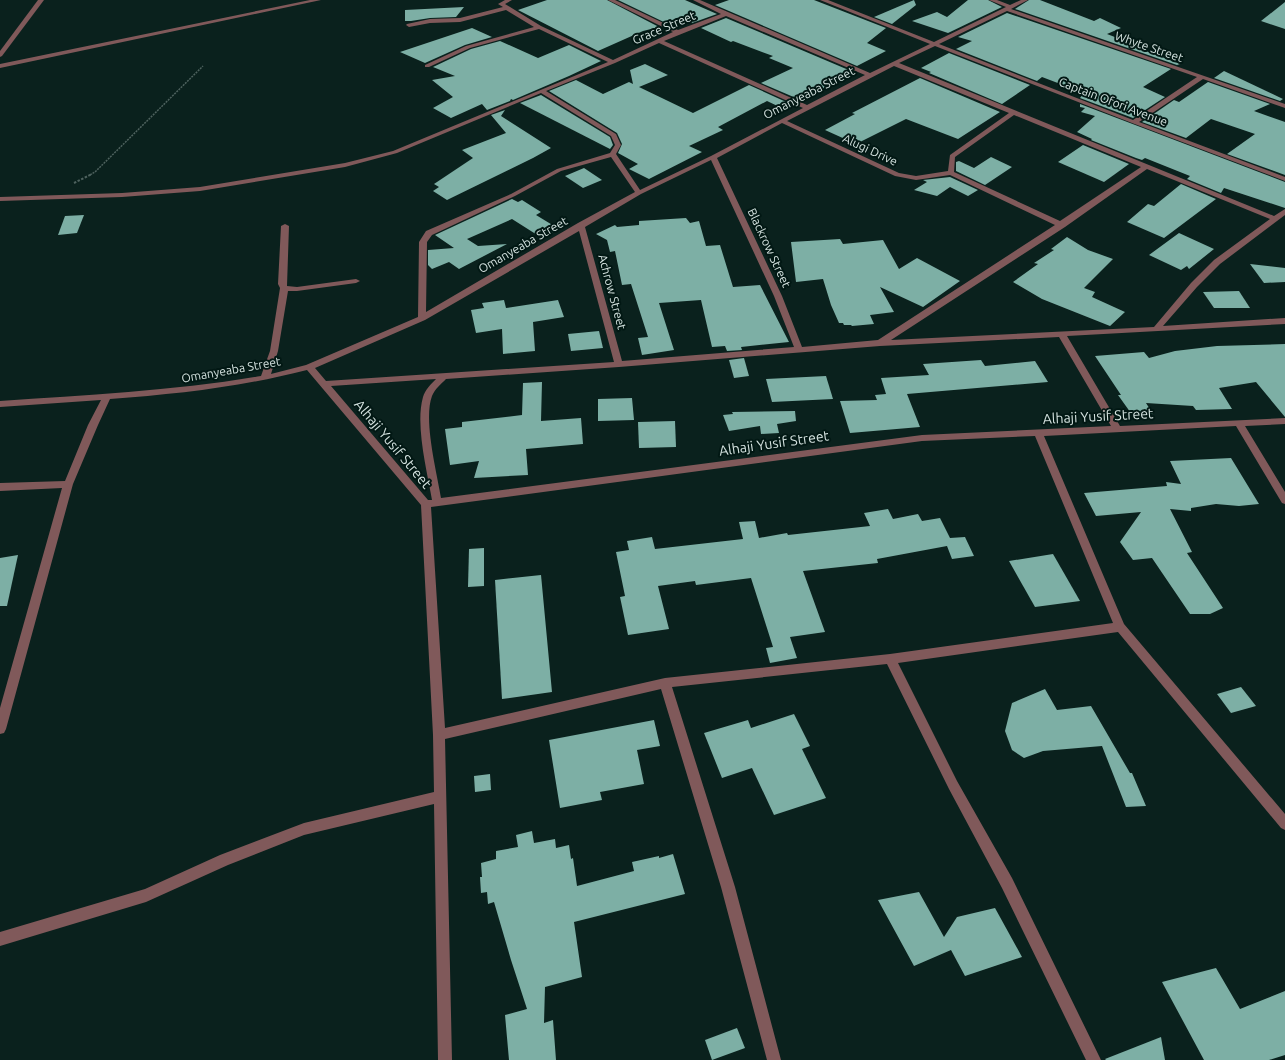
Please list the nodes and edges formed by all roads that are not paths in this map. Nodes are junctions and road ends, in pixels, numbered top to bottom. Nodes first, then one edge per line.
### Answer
1 (41, 0) edge
2 (318, 0) edge
3 (509, 0) edge
4 (611, 0) edge
5 (696, 0) edge
6 (823, 0) edge
7 (992, 0) edge
8 (1026, 0) edge
9 (506, 8) junction
10 (1009, 8) junction
11 (726, 14) junction
12 (409, 25) dead end
13 (539, 27) junction
14 (678, 32) junction
15 (660, 41) junction
16 (934, 44) junction
17 (0, 55) edge
18 (612, 62) junction
19 (895, 64) junction
20 (0, 66) edge
21 (427, 66) dead end
22 (870, 75) junction
23 (1202, 77) junction
24 (541, 91) junction
25 (1285, 106) edge
26 (806, 107) junction
27 (1014, 112) junction
28 (782, 121) junction
29 (1134, 122) junction
30 (613, 154) junction
31 (713, 157) junction
32 (1145, 167) junction
33 (951, 173) junction
34 (1285, 179) edge
35 (639, 193) junction
36 (0, 199) edge
37 (1285, 211) edge
38 (1274, 219) junction
39 (581, 225) junction
40 (1062, 225) junction
41 (285, 226) dead end
42 (356, 281) dead end
43 (284, 288) junction
44 (422, 318) junction
45 (1285, 321) edge
46 (1156, 329) junction
47 (1062, 335) junction
48 (880, 343) junction
49 (799, 350) junction
50 (620, 364) junction
51 (309, 367) junction
52 (444, 376) junction
53 (265, 378) junction
54 (324, 384) junction
55 (107, 397) junction
56 (0, 404) edge
57 (1285, 421) edge
58 (1239, 423) junction
59 (1118, 430) junction
60 (1038, 433) junction
61 (68, 484) junction
62 (0, 487) edge
63 (1285, 500) edge
64 (431, 503) junction
65 (1120, 627) junction
66 (890, 659) junction
67 (665, 683) junction
68 (0, 729) edge
69 (439, 735) junction
70 (439, 797) junction
71 (1285, 824) edge
72 (0, 940) edge
73 (445, 1060) edge
74 (774, 1060) edge
75 (1094, 1060) edge

1 - 17 street
2 - 20 street
3 - 9 street
4 - 14 street
5 - 11 street
6 - 16 street, Captain Ofori Avenue
7 - 10 street, Whyte Street
8 - 10 street, Omanyeaba Street
9 - 12 street
9 - 13 street
10 - 16 street, Omanyeaba Street
10 - 23 street, Whyte Street
11 - 14 street, Grace Street
11 - 22 street
13 - 18 street
13 - 21 street
14 - 15 street, Grace Street
15 - 18 street, Grace Street
15 - 26 street
16 - 19 street, Omanyeaba Street
16 - 29 street, Captain Ofori Avenue
18 - 24 street, Grace Street
19 - 22 street, Omanyeaba Street
19 - 27 street
22 - 26 street, Omanyeaba Street
23 - 25 street, Whyte Street
23 - 29 street
24 - 30 street
24 - 36 street, Grace Street
26 - 28 street, Omanyeaba Street
27 - 32 street
27 - 33 street
28 - 31 street, Omanyeaba Street
28 - 33 street, Alugi Drive
29 - 34 street, Captain Ofori Avenue
30 - 35 street
30 - 44 street
31 - 35 street, Omanyeaba Street
31 - 49 street, Blackrow Street
32 - 38 street
32 - 40 street
33 - 40 street
35 - 39 street, Omanyeaba Street
37 - 38 street
38 - 46 street
39 - 44 street, Omanyeaba Street
39 - 50 street, Achrow Street
40 - 48 street
41 - 43 street
42 - 43 street
43 - 53 street
44 - 51 street, Omanyeaba Street
45 - 46 street
46 - 47 street
47 - 48 street
47 - 59 street
48 - 49 street
49 - 50 street
50 - 52 street
51 - 53 street, Omanyeaba Street
51 - 54 street, Alhaji Yusif Street
52 - 54 street
52 - 64 street
53 - 55 street, Omanyeaba Street
54 - 64 street, Alhaji Yusif Street
55 - 56 street, Omanyeaba Street
55 - 61 street
57 - 58 street, Alhaji Yusif Street
58 - 59 street, Alhaji Yusif Street
58 - 63 street
59 - 60 street, Alhaji Yusif Street
60 - 64 street, Alhaji Yusif Street
60 - 65 street
61 - 62 street
61 - 68 street
64 - 69 street
65 - 66 street
65 - 71 street
66 - 67 street
66 - 75 street
67 - 69 street
67 - 74 street
69 - 70 street
70 - 72 street
70 - 73 street

